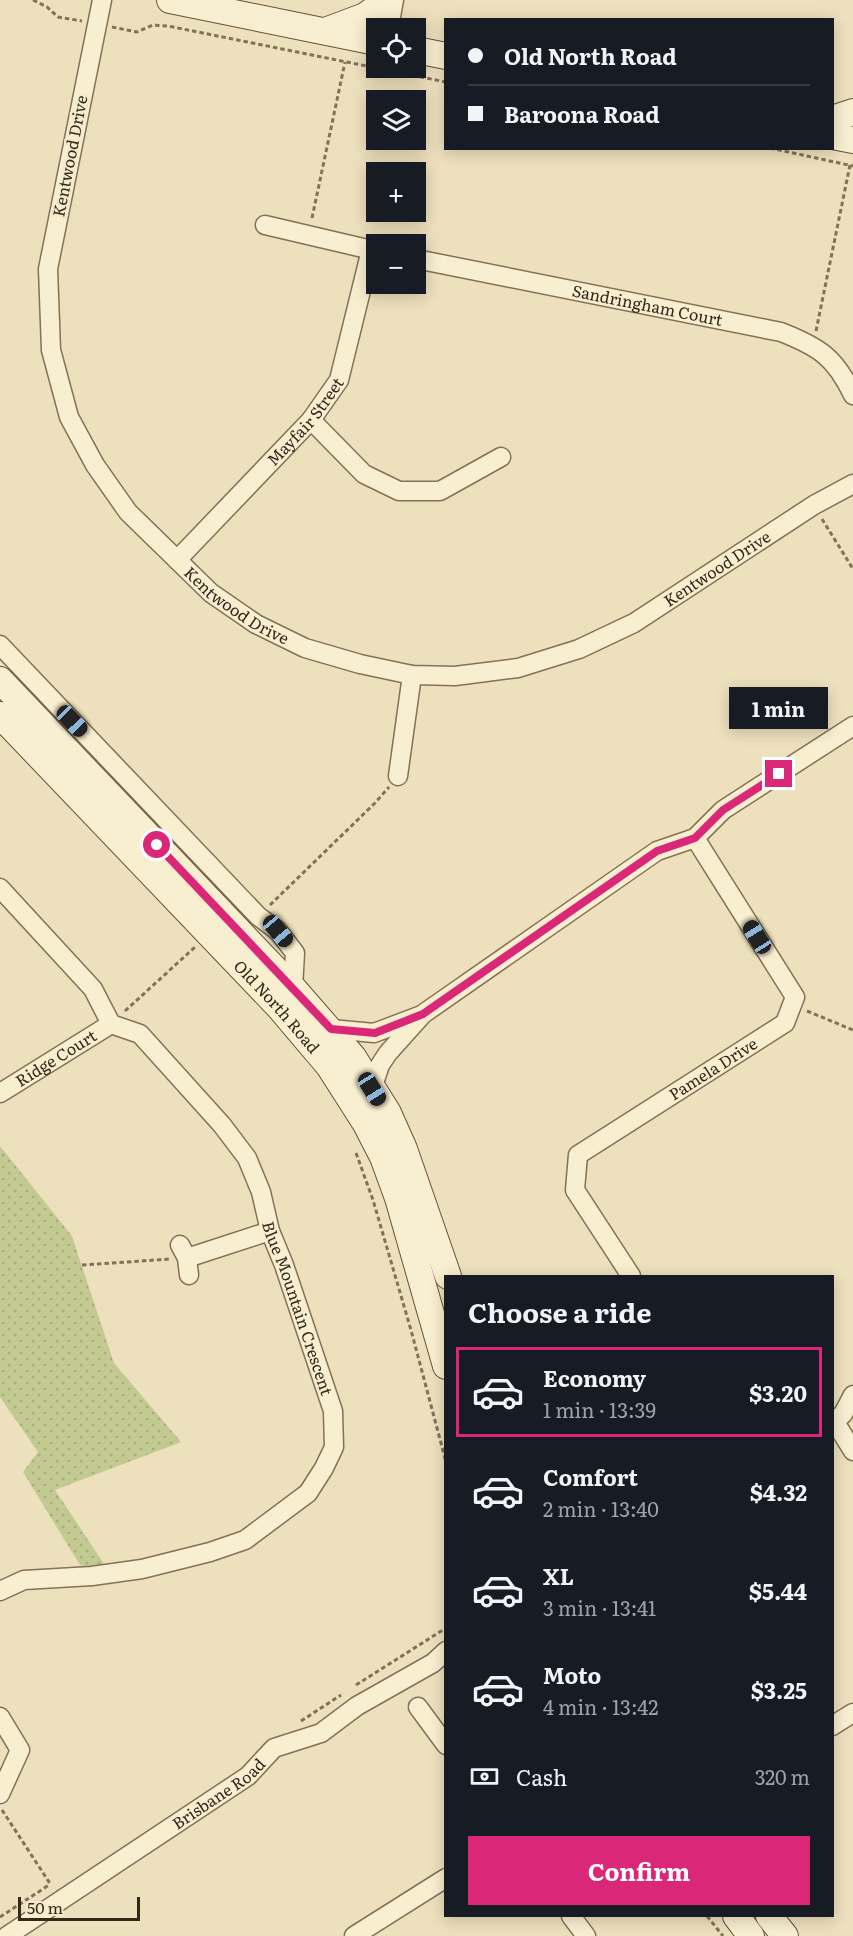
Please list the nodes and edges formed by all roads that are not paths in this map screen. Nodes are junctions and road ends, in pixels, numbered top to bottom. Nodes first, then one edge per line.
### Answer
1 (102, 0) edge
2 (170, 0) edge
3 (387, 0) edge
4 (394, 0) edge
5 (391, 18) edge
6 (325, 31) junction
7 (366, 40) edge
8 (426, 52) edge
9 (444, 56) edge
10 (853, 112) edge
11 (834, 118) edge
12 (834, 135) edge
13 (853, 140) edge
14 (265, 225) dead end
15 (366, 248) edge
16 (426, 261) edge
17 (366, 280) edge
18 (853, 394) edge
19 (311, 420) junction
20 (501, 457) dead end
21 (853, 484) edge
22 (177, 560) junction
23 (0, 645) edge
24 (412, 675) junction
25 (0, 680) edge
26 (0, 715) edge
27 (853, 726) edge
28 (398, 776) road end
29 (695, 838) junction
30 (0, 888) edge
31 (294, 988) junction
32 (423, 1014) junction
33 (111, 1024) junction
34 (331, 1029) junction
35 (372, 1089) junction
36 (0, 1093) edge
37 (270, 1231) junction
38 (186, 1259) road end
39 (448, 1275) edge
40 (630, 1275) edge
41 (444, 1359) edge
42 (853, 1395) edge
43 (834, 1423) edge
44 (853, 1451) edge
45 (0, 1591) edge
46 (441, 1658) edge
47 (418, 1707) dead end
48 (853, 1713) edge
49 (0, 1717) edge
50 (834, 1725) edge
51 (444, 1742) edge
52 (0, 1794) edge
53 (444, 1879) edge
54 (572, 1917) edge
55 (737, 1917) edge
56 (771, 1917) edge
57 (7, 1936) edge
58 (354, 1936) edge
59 (586, 1936) edge
60 (751, 1936) edge
61 (785, 1936) edge

1 - 22 street, Kentwood Drive
2 - 6 main road
3 - 6 main road
4 - 5 street
6 - 7 main road
8 - 9 main road
10 - 11 main road
12 - 13 main road
14 - 15 street
16 - 18 street, Sandringham Court
17 - 19 street, Mayfair Street
19 - 20 street
19 - 22 street, Mayfair Street
21 - 24 street, Kentwood Drive
22 - 24 street, Kentwood Drive
23 - 31 street, Old North Road
24 - 28 street
25 - 31 main road, Old North Road
26 - 41 main road, Old North Road
27 - 29 street
29 - 32 street
29 - 40 street, Pamela Drive
30 - 33 street
31 - 34 main road, Old North Road
32 - 34 street
32 - 35 street
33 - 36 street, Ridge Court
33 - 37 street, Blue Mountain Crescent
34 - 35 main road, Old North Road
35 - 39 main road, Old North Road
37 - 38 street
37 - 45 street, Blue Mountain Crescent
42 - 43 street
43 - 44 street
46 - 57 street, Brisbane Road
47 - 51 street
48 - 50 street
49 - 52 street
53 - 58 street
54 - 59 street
55 - 60 main road
56 - 61 main road

